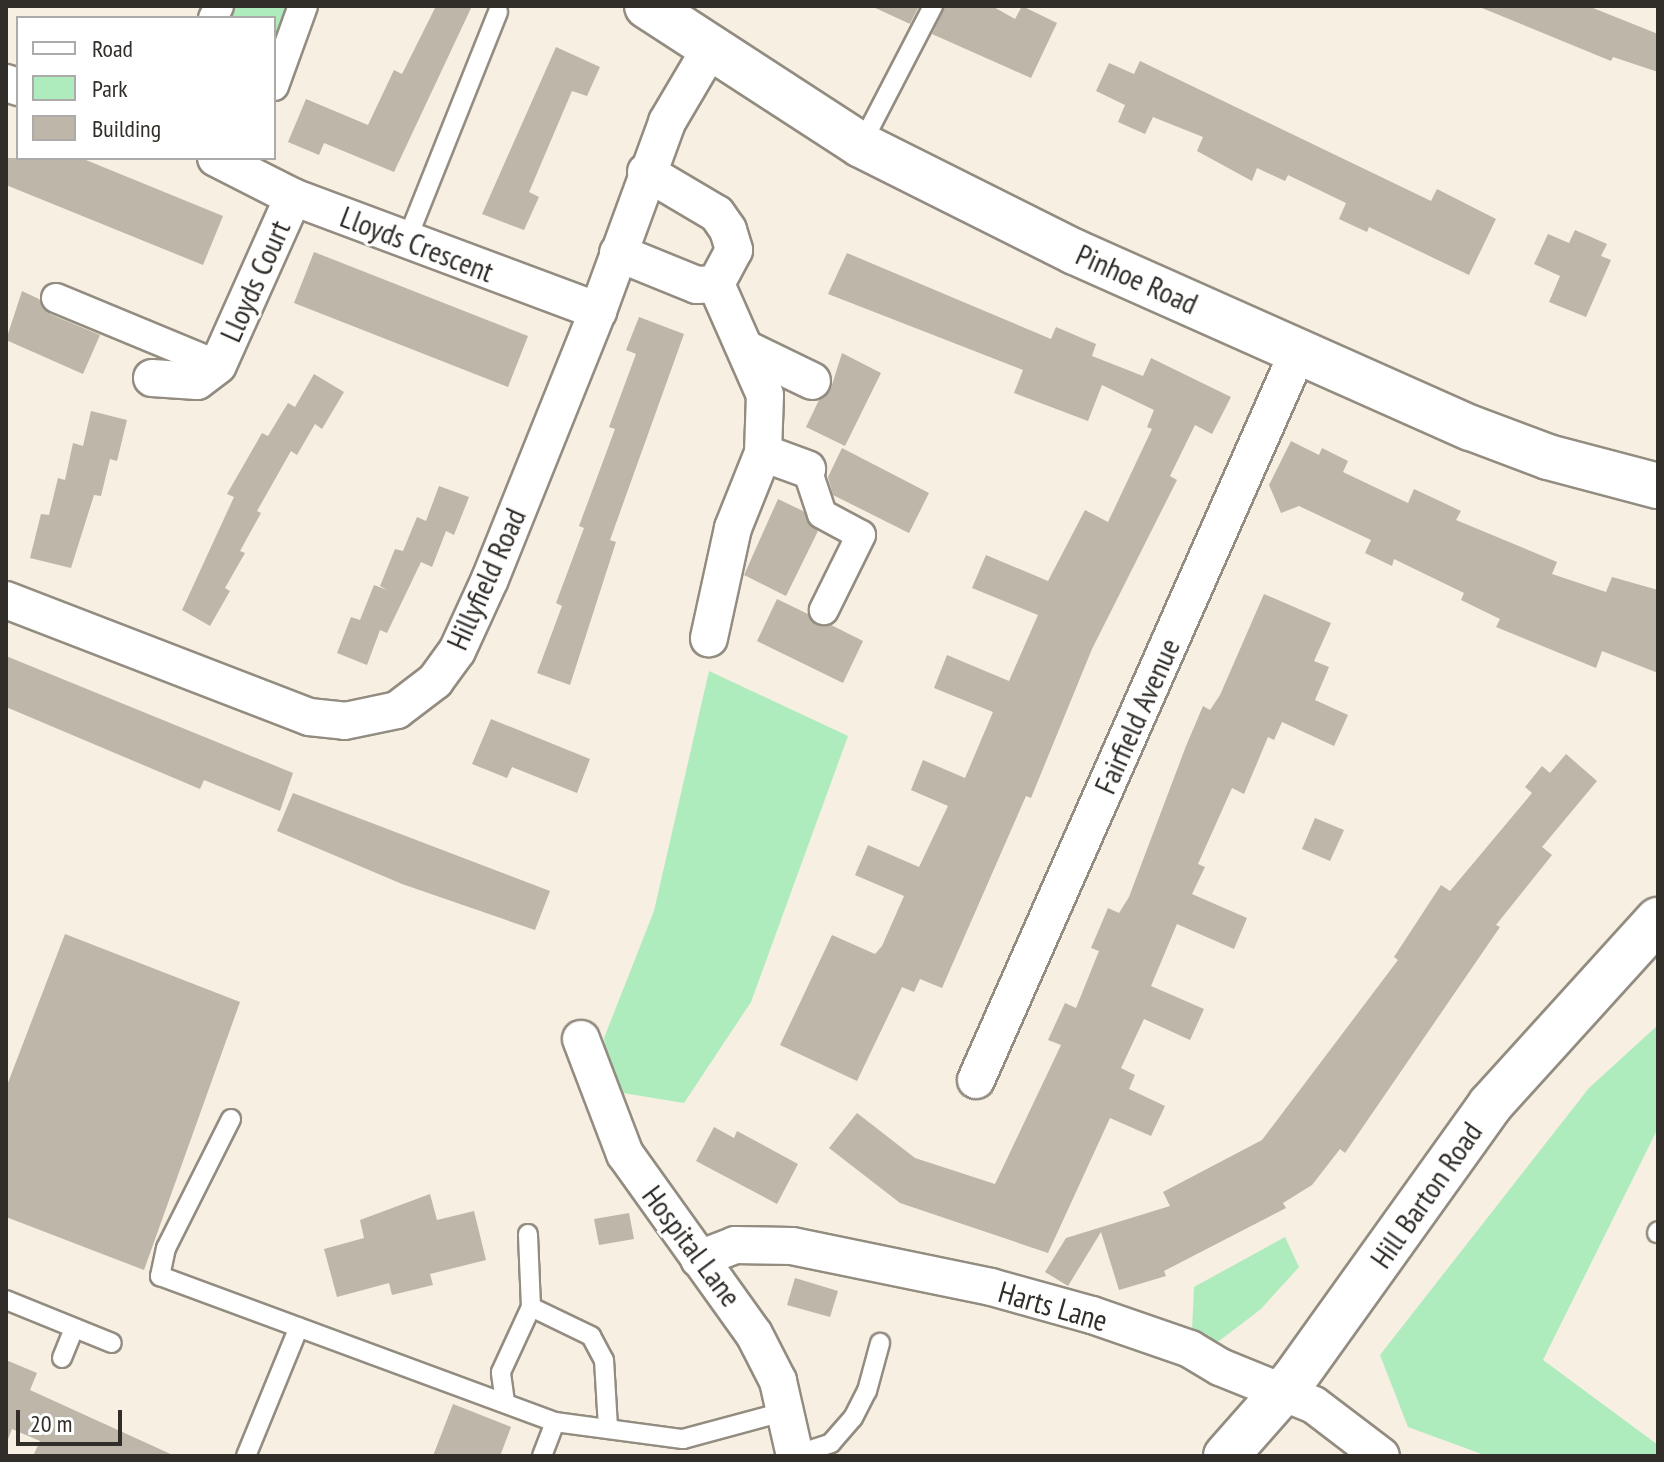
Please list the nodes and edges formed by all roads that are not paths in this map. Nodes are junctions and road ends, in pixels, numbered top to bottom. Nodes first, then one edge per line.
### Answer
1 (303, 6) edge
2 (647, 6) edge
3 (933, 6) edge
4 (498, 12) dead end
5 (710, 49) junction
6 (276, 80) edge
7 (861, 145) junction
8 (234, 161) edge
9 (646, 172) junction
10 (293, 197) junction
11 (406, 242) junction
12 (618, 253) junction
13 (716, 284) junction
14 (56, 298) dead end
15 (598, 311) junction
16 (748, 350) junction
17 (1298, 352) junction
18 (218, 365) junction
19 (152, 378) dead end
20 (812, 381) dead end
21 (763, 453) junction
22 (807, 469) joint
23 (1658, 486) edge
24 (6, 600) edge
25 (824, 610) dead end
26 (709, 638) dead end
27 (1652, 931) edge
28 (581, 1039) dead end
29 (976, 1080) dead end
30 (231, 1119) dead end
31 (528, 1234) dead end
32 (699, 1259) junction
33 (6, 1300) edge
34 (531, 1307) junction
35 (299, 1327) junction
36 (74, 1328) junction
37 (112, 1343) dead end
38 (880, 1343) dead end
39 (62, 1358) dead end
40 (1283, 1392) junction
41 (505, 1402) junction
42 (787, 1411) junction
43 (555, 1422) junction
44 (608, 1428) junction
45 (246, 1456) edge
46 (542, 1456) edge
47 (795, 1456) edge
48 (1226, 1456) edge
49 (1381, 1456) edge

1 - 6 street
2 - 5 main road, Pinhoe Road
3 - 7 lane
4 - 11 lane
5 - 7 main road, Pinhoe Road
5 - 9 street, Hillyfield Road
7 - 17 main road, Pinhoe Road
8 - 10 street, Lloyds Crescent
9 - 12 street, Hillyfield Road
9 - 13 street
10 - 11 street, Lloyds Crescent
10 - 18 street, Lloyds Court
11 - 15 street, Lloyds Crescent
12 - 13 street
12 - 15 street, Hillyfield Road
13 - 16 street
14 - 18 street, Lloyds Court
15 - 24 street, Hillyfield Road
16 - 20 street
16 - 21 street
17 - 23 main road, Pinhoe Road
17 - 29 street, Fairfield Avenue
18 - 19 street, Lloyds Court
21 - 22 street
21 - 26 street
22 - 25 street
27 - 40 main road, Hill Barton Road
28 - 32 street, Hospital Lane
30 - 35 lane
31 - 34 lane
32 - 40 street, Harts Lane
32 - 42 street, Hospital Lane
33 - 36 lane
34 - 41 lane
34 - 44 lane
35 - 41 lane
35 - 45 lane
36 - 37 lane
36 - 39 lane
38 - 47 lane
40 - 48 main road, Hill Barton Road
40 - 49 street, Harts Lane
41 - 43 lane
42 - 44 lane
42 - 47 street, Hospital Lane
43 - 44 lane
43 - 46 lane

